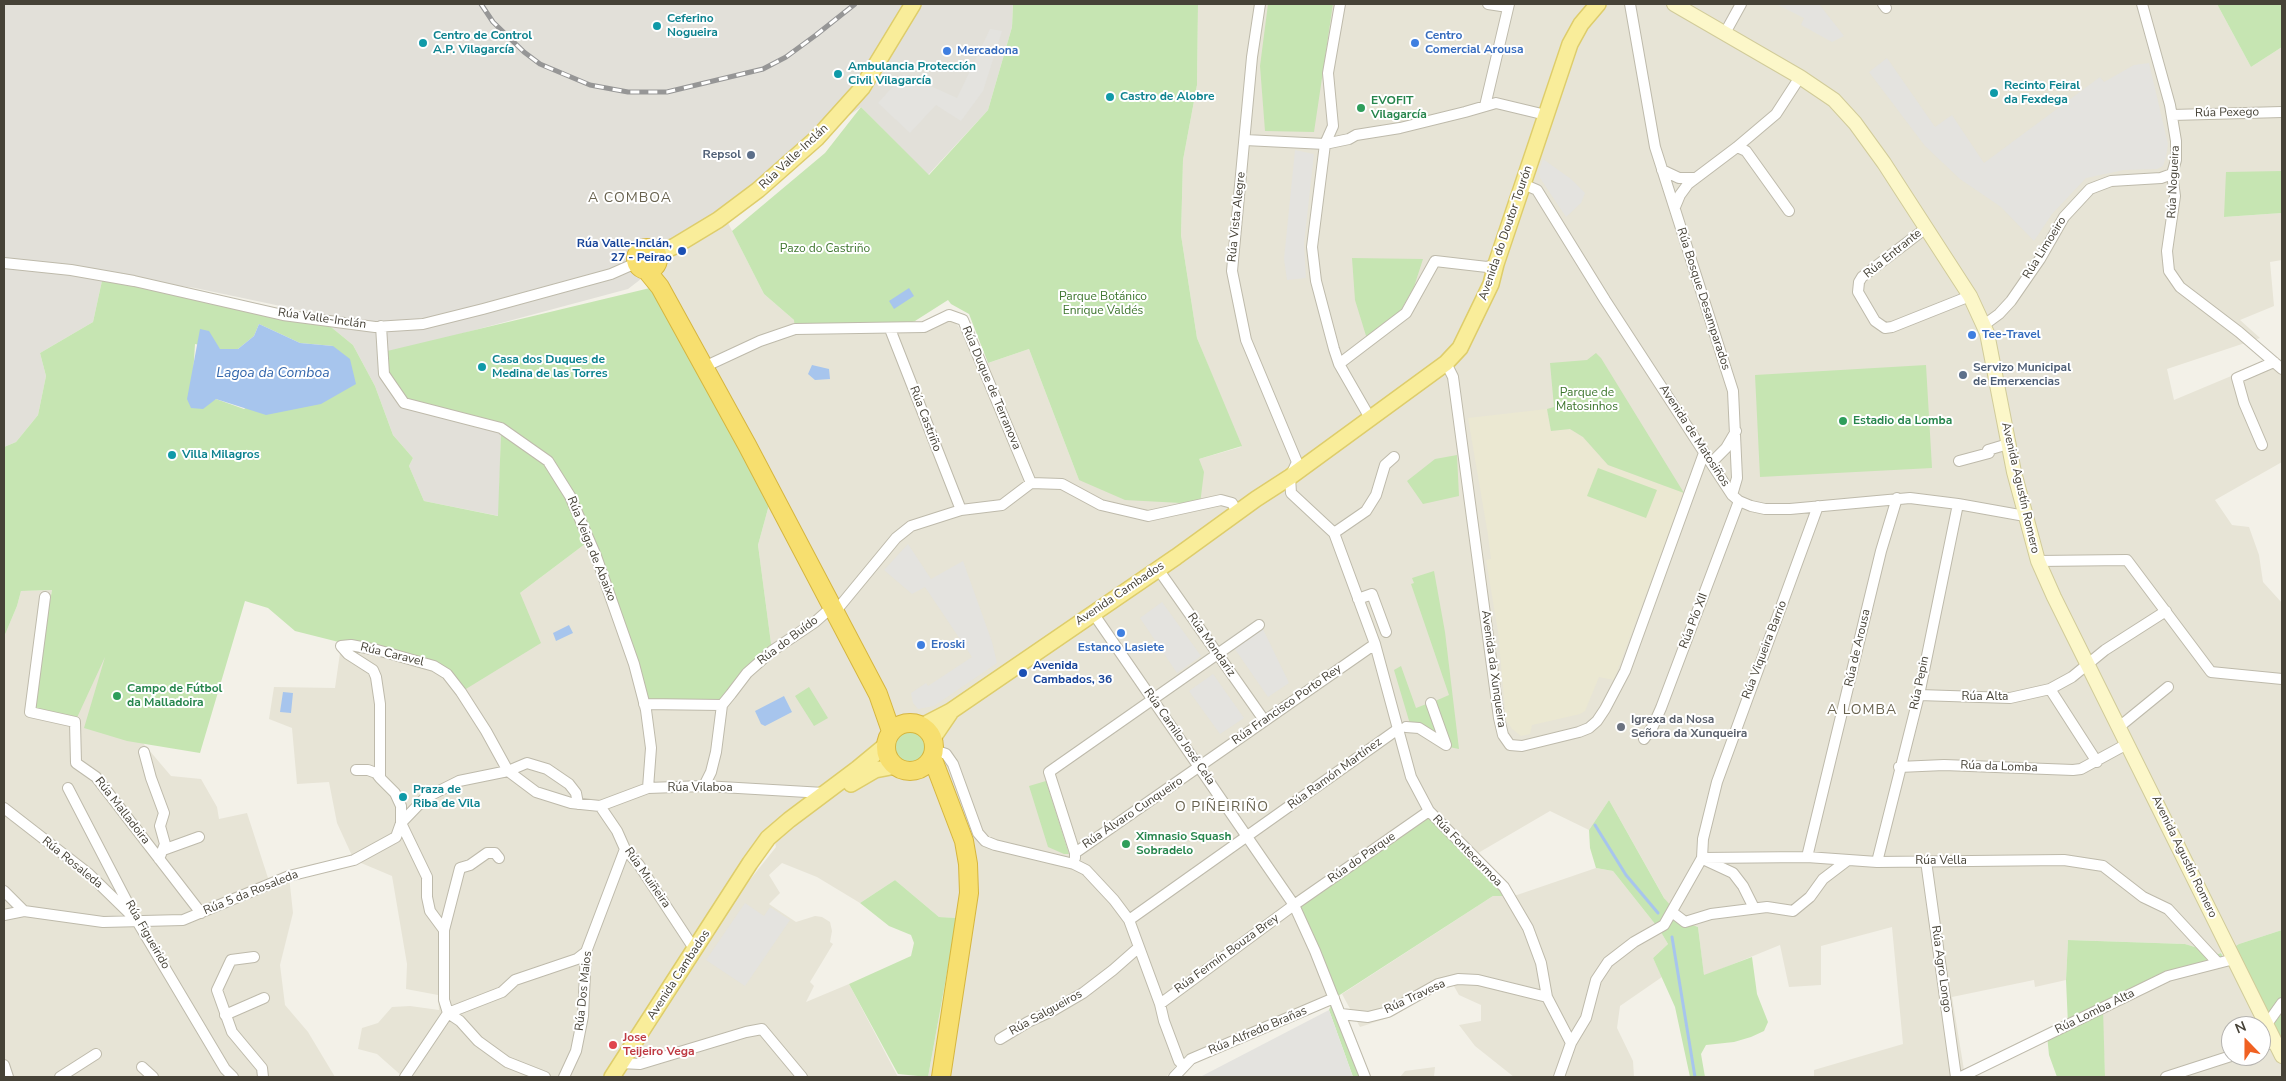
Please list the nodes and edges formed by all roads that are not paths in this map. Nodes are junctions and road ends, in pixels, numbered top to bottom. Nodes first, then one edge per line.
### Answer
1 (902, 4) edge
2 (913, 4) edge
3 (1260, 4) edge
4 (1340, 4) edge
5 (1488, 4) edge
6 (1598, 4) edge
7 (1630, 4) edge
8 (1674, 4) edge
9 (1741, 4) edge
10 (2142, 4) edge
11 (1508, 6) edge
12 (900, 27) junction
13 (1725, 33) junction
14 (1800, 77) junction
15 (1485, 106) junction
16 (2282, 112) edge
17 (1546, 115) junction
18 (2172, 115) junction
19 (1245, 140) junction
20 (1325, 144) junction
21 (1737, 147) junction
22 (1662, 170) junction
23 (2172, 174) junction
24 (1695, 178) junction
25 (1523, 184) junction
26 (1675, 207) junction
27 (1790, 211) dead end
28 (1926, 228) junction
29 (4, 263) edge
30 (649, 263) junction
31 (1496, 264) junction
32 (1970, 296) junction
33 (1984, 325) junction
34 (381, 326) junction
35 (890, 329) junction
36 (1446, 363) junction
37 (1339, 364) junction
38 (2278, 366) edge
39 (704, 367) junction
40 (1370, 418) junction
41 (1736, 430) junction
42 (2008, 444) junction
43 (2262, 445) dead end
44 (1704, 453) junction
45 (1394, 457) dead end
46 (1959, 461) dead end
47 (1711, 463) junction
48 (1290, 477) junction
49 (1031, 483) junction
50 (1736, 498) junction
51 (1897, 498) junction
52 (1958, 504) junction
53 (1818, 506) junction
54 (961, 510) junction
55 (1238, 512) junction
56 (2025, 516) junction
57 (1334, 533) junction
58 (2038, 561) junction
59 (1158, 569) junction
60 (45, 597) dead end
61 (1358, 599) junction
62 (834, 609) junction
63 (2166, 611) junction
64 (1093, 613) junction
65 (1258, 625) dead end
66 (1386, 632) dead end
67 (1375, 644) junction
68 (1216, 654) junction
69 (2088, 666) junction
70 (2282, 679) edge
71 (2168, 687) dead end
72 (2050, 689) junction
73 (878, 694) junction
74 (1919, 695) junction
75 (1152, 698) junction
76 (1431, 703) dead end
77 (644, 704) junction
78 (722, 705) junction
79 (1264, 720) junction
80 (2118, 727) junction
81 (1402, 728) junction
82 (889, 738) junction
83 (925, 739) junction
84 (1644, 739) dead end
85 (2128, 744) junction
86 (144, 752) dead end
87 (2097, 762) junction
88 (896, 766) junction
89 (1200, 767) junction
90 (1900, 767) junction
91 (356, 770) dead end
92 (914, 770) junction
93 (508, 771) junction
94 (380, 778) junction
95 (704, 786) junction
96 (68, 788) dead end
97 (648, 788) junction
98 (824, 793) junction
99 (578, 804) junction
100 (600, 806) junction
101 (4, 808) edge
102 (1429, 811) junction
103 (955, 816) junction
104 (401, 823) junction
105 (1248, 836) junction
106 (200, 837) dead end
107 (626, 849) junction
108 (1075, 853) junction
109 (161, 854) junction
110 (1807, 857) junction
111 (499, 858) dead end
112 (1702, 858) junction
113 (1848, 860) junction
114 (1926, 861) junction
115 (1877, 862) junction
116 (1074, 864) junction
117 (745, 873) junction
118 (4, 891) edge
119 (1294, 905) junction
120 (1754, 908) junction
121 (24, 911) junction
122 (1672, 912) junction
123 (201, 914) junction
124 (4, 915) edge
125 (1129, 920) junction
126 (137, 921) junction
127 (444, 930) junction
128 (1138, 948) junction
129 (695, 950) junction
130 (586, 952) junction
131 (254, 957) dead end
132 (2234, 959) junction
133 (2218, 963) junction
134 (264, 998) dead end
135 (1334, 998) junction
136 (1547, 998) junction
137 (2282, 1003) edge
138 (1160, 1004) junction
139 (448, 1013) junction
140 (1341, 1014) junction
141 (225, 1016) junction
142 (2263, 1016) edge
143 (2271, 1018) edge
144 (2271, 1033) edge
145 (1000, 1039) dead end
146 (1571, 1042) junction
147 (2275, 1042) junction
148 (2271, 1043) edge
149 (96, 1054) dead end
150 (2282, 1056) edge
151 (2221, 1059) edge
152 (621, 1063) junction
153 (4, 1065) edge
154 (1184, 1066) junction
155 (142, 1067) dead end
156 (8, 1077) edge
157 (60, 1077) edge
158 (153, 1077) edge
159 (232, 1077) edge
160 (263, 1077) edge
161 (405, 1077) edge
162 (546, 1077) edge
163 (564, 1077) edge
164 (612, 1077) edge
165 (802, 1077) edge
166 (941, 1077) edge
167 (1174, 1077) edge
168 (1365, 1077) edge
169 (1559, 1077) edge
170 (1956, 1077) edge
171 (1961, 1077) edge
172 (2166, 1077) edge

1 - 12 main road, Rúa Valle-Inclán
2 - 12 main road, Rúa Valle-Inclán
3 - 19 street, Rúa Vista Alegre
4 - 20 street
5 - 11 street
6 - 17 main road, Avenida do Doutor Tourón
7 - 22 street, Rúa Bosque Desamparados
8 - 13 street, Avenida Agustín Romero
9 - 13 street
10 - 18 street, Rúa Nogueira
11 - 15 street
12 - 30 main road, Rúa Valle-Inclán
13 - 14 street, Avenida Agustín Romero
14 - 21 street
14 - 28 street, Avenida Agustín Romero
15 - 17 street
15 - 20 street
16 - 18 street, Rúa Pexego
17 - 25 main road, Avenida do Doutor Tourón
18 - 23 street, Rúa Nogueira
19 - 20 street
19 - 48 street, Rúa Vista Alegre
20 - 37 street
21 - 24 street
21 - 27 street
22 - 24 street
22 - 26 street, Rúa Bosque Desamparados
23 - 33 street, Rúa Limoeiro
23 - 38 street, Rúa Nogueira
24 - 26 street
25 - 31 main road, Avenida do Doutor Tourón
25 - 44 street, Avenida de Matosiños
26 - 41 street, Rúa Bosque Desamparados
28 - 32 street, Avenida Agustín Romero
28 - 32 street, Rúa Entrante
29 - 34 street, Rúa Valle-Inclán
30 - 34 street, Rúa Valle-Inclán
30 - 39 highway
31 - 36 main road, Avenida do Doutor Tourón
31 - 37 street
32 - 33 street, Avenida Agustín Romero
33 - 42 street, Avenida Agustín Romero
34 - 77 street, Rúa Veiga de Abaixo
35 - 39 street, Rúa Duque de Terranova
35 - 49 street, Rúa Duque de Terranova
35 - 54 street, Rúa Castriño
36 - 40 main road, Avenida do Doutor Tourón
36 - 44 street, Avenida da Xunqueira
37 - 40 street
38 - 43 street
39 - 62 highway
40 - 48 main road, Avenida do Doutor Tourón
41 - 47 street
41 - 50 street, Rúa Bosque Desamparados
42 - 46 street
42 - 56 street, Avenida Agustín Romero
44 - 47 street, Avenida de Matosiños
45 - 57 street
47 - 50 street, Avenida de Matosiños
48 - 55 main road, Avenida Cambados
48 - 57 street, Rúa Fontecarmoa
49 - 54 street, Rúa do Buído
49 - 55 street
50 - 53 street
50 - 84 street, Rúa Pío XII
51 - 52 street
51 - 53 street
51 - 110 street, Rúa de Arousa
52 - 56 street
52 - 74 street, Rúa Pepin
53 - 112 street, Rúa Viqueira Barrio
54 - 62 street, Rúa do Buído
55 - 59 main road, Avenida Cambados
56 - 58 street, Avenida Agustín Romero
57 - 61 street, Rúa Fontecarmoa
58 - 63 street
58 - 69 street, Avenida Agustín Romero
59 - 64 main road, Avenida Cambados
59 - 68 street, Rúa Mondariz
60 - 109 street, Rúa Malladoira
61 - 66 street
61 - 67 street, Rúa Fontecarmoa
62 - 73 highway
62 - 78 street, Rúa do Buído
63 - 69 street
63 - 70 street
64 - 75 street, Rúa Camilo José Cela
64 - 83 main road, Avenida Cambados
65 - 68 street
67 - 79 street, Rúa Francisco Porto Rey
67 - 81 street, Rúa Fontecarmoa
68 - 75 street
68 - 79 street, Rúa Mondariz
69 - 72 street
69 - 80 street, Avenida Agustín Romero
71 - 80 street
72 - 74 street, Rúa Alta
72 - 87 street
73 - 82 highway
73 - 83 highway
74 - 90 street, Rúa Pepin
75 - 89 street, Rúa Camilo José Cela
75 - 108 street
76 - 81 street
77 - 78 street
77 - 97 street, Rúa Veiga de Abaixo
78 - 95 street
79 - 89 street, Rúa Francisco Porto Rey
80 - 85 street, Avenida Agustín Romero
81 - 102 street, Rúa Fontecarmoa
81 - 105 street, Rúa Ramón Martínez
82 - 83 highway
82 - 88 highway
82 - 98 main road
83 - 92 highway
83 - 103 highway
83 - 116 street
85 - 87 street, Rúa da Lomba
85 - 132 street, Avenida Agustín Romero
86 - 109 street, Rúa Malladoira
87 - 90 street, Rúa da Lomba
88 - 92 highway
88 - 117 main road
89 - 105 street, Rúa Camilo José Cela
89 - 108 street, Rúa Álvaro Cunqueiro
90 - 115 street, Rúa Pepin
91 - 94 street
92 - 103 highway
93 - 94 street, Rúa Caravel
93 - 99 street, Rúa Vilaboa
93 - 99 street
93 - 104 street, Rúa 5 da Rosaleda
94 - 104 street
95 - 97 street, Rúa Vilaboa
95 - 98 street, Rúa Vilaboa
96 - 126 street, Rúa Figueirido
97 - 100 street, Rúa Vilaboa
98 - 117 main road
99 - 100 street, Rúa Vilaboa
100 - 107 street, Rúa Muiñeira
101 - 126 street, Rúa Rosaleda
102 - 119 street, Rúa do Parque
102 - 136 street, Rúa Fontecarmoa
103 - 166 highway
104 - 123 street, Rúa 5 da Rosaleda
104 - 127 street
105 - 119 street, Rúa Camilo José Cela
105 - 125 street, Rúa Ramón Martínez
106 - 109 street, Rúa Malladoira
107 - 129 street, Rúa Muiñeira
107 - 130 street, Rúa Dos Maios
108 - 116 street, Rúa Álvaro Cunqueiro
109 - 123 street, Rúa Malladoira
110 - 112 street, Rúa Vella
110 - 113 street, Rúa Vella
111 - 127 street
112 - 120 street
112 - 122 street, Rúa Viqueira Barrio
113 - 115 street, Rúa Vella
113 - 120 street
114 - 115 street, Rúa Vella
114 - 133 street, Rúa Vella
114 - 170 street, Rúa Agro Longo
116 - 125 street
117 - 129 main road, Avenida Cambados
118 - 121 street
119 - 135 street, Rúa Camilo José Cela
119 - 138 street, Rúa Fermín Bouza Brey
120 - 122 street
121 - 124 street, Rúa 5 da Rosaleda
121 - 126 street, Rúa 5 da Rosaleda
122 - 146 street, Rúa Viqueira Barrio
123 - 126 street, Rúa 5 da Rosaleda
125 - 128 street
126 - 159 street, Rúa Figueirido
127 - 139 street
128 - 138 street
128 - 145 street, Rúa Salgueiros
129 - 152 main road, Avenida Cambados
130 - 139 street
130 - 163 street, Rúa Dos Maios
131 - 141 street
132 - 133 street, Rúa Lomba Alta
132 - 142 street, Avenida Agustín Romero
133 - 171 street, Rúa Lomba Alta
134 - 141 street
135 - 140 street, Rúa Camilo José Cela
135 - 154 street, Rúa Alfredo Brañas
136 - 140 street, Rúa Travesa
136 - 146 street, Rúa Fontecarmoa
137 - 143 street
138 - 154 street
139 - 161 street
139 - 162 street
140 - 168 street, Rúa Camilo José Cela
141 - 160 street
144 - 147 street, Avenida Agustín Romero
146 - 169 street
147 - 148 street
147 - 150 street, Avenida Agustín Romero
149 - 157 street
151 - 172 street
152 - 164 main road, Avenida Cambados
152 - 165 street
153 - 156 street
154 - 167 street, Rúa Alfredo Brañas
155 - 158 street

